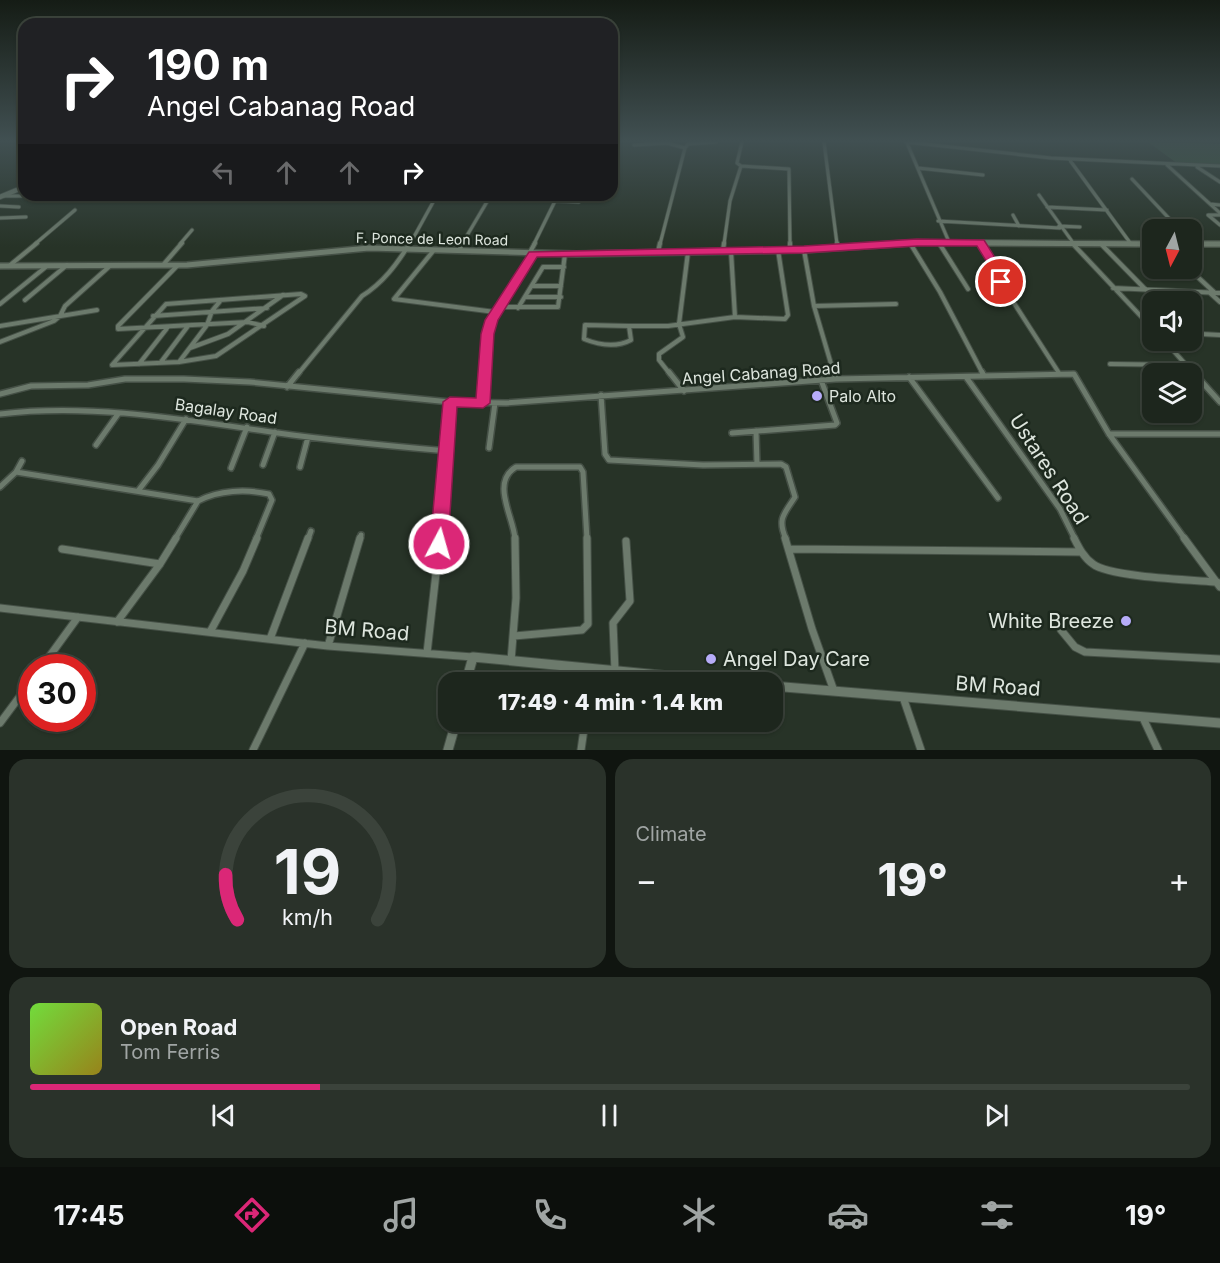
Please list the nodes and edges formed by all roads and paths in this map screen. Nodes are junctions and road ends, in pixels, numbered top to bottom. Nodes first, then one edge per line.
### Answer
1 (677, 177) edge
2 (738, 177) edge
3 (788, 177) edge
4 (829, 177) edge
5 (921, 177) edge
6 (1082, 177) edge
7 (1180, 177) edge
8 (1131, 179) dead end
9 (18, 189) edge
10 (1039, 195) dead end
11 (1, 196) edge
12 (18, 196) edge
13 (433, 201) edge
14 (488, 201) edge
15 (554, 201) joint
16 (579, 202) dead end
17 (1210, 204) junction
18 (1220, 205) edge
19 (0, 206) edge
20 (18, 207) dead end
21 (1047, 207) junction
22 (75, 210) dead end
23 (1107, 210) junction
24 (1220, 214) edge
25 (1013, 215) dead end
26 (26, 217) dead end
27 (0, 218) edge
28 (1169, 219) edge
29 (938, 221) junction
30 (1220, 225) edge
31 (1019, 226) junction
32 (1059, 227) junction
33 (1080, 227) dead end
34 (192, 230) dead end
35 (939, 242) junction
36 (949, 242) junction
37 (910, 243) junction
38 (980, 243) junction
39 (1072, 243) junction
40 (1100, 243) junction
41 (1202, 243) edge
42 (1131, 244) junction
43 (1142, 244) edge
44 (1220, 244) edge
45 (406, 248) junction
46 (838, 248) junction
47 (434, 250) junction
48 (459, 250) junction
49 (778, 250) junction
50 (790, 250) junction
51 (804, 250) junction
52 (731, 251) junction
53 (658, 252) junction
54 (688, 252) junction
55 (723, 252) junction
56 (531, 254) junction
57 (565, 254) junction
58 (111, 265) junction
59 (163, 265) junction
60 (0, 266) edge
61 (9, 266) junction
62 (47, 266) junction
63 (67, 266) junction
64 (178, 266) junction
65 (564, 267) junction
66 (1200, 279) edge
67 (532, 286) junction
68 (561, 286) junction
69 (1113, 288) junction
70 (968, 289) dead end
71 (1146, 290) junction
72 (1215, 293) edge
73 (283, 296) junction
74 (525, 297) junction
75 (561, 297) junction
76 (25, 300) dead end
77 (221, 300) junction
78 (1220, 302) edge
79 (0, 304) edge
80 (896, 304) dead end
81 (814, 306) junction
82 (267, 308) junction
83 (518, 308) junction
84 (497, 309) junction
85 (97, 310) dead end
86 (212, 311) junction
87 (60, 316) junction
88 (153, 316) junction
89 (735, 317) junction
90 (1142, 318) edge
91 (248, 322) junction
92 (680, 324) junction
93 (207, 325) junction
94 (628, 325) junction
95 (0, 326) edge
96 (188, 326) junction
97 (264, 326) junction
98 (168, 327) junction
99 (142, 329) junction
100 (1202, 334) edge
101 (1220, 334) edge
102 (0, 342) edge
103 (190, 348) junction
104 (1174, 351) edge
105 (179, 362) junction
106 (160, 363) junction
107 (1185, 363) edge
108 (139, 364) junction
109 (1110, 364) dead end
110 (1142, 364) edge
111 (1059, 374) junction
112 (966, 376) junction
113 (984, 376) junction
114 (909, 377) junction
115 (821, 380) junction
116 (836, 380) junction
117 (1202, 382) edge
118 (287, 387) junction
119 (684, 391) junction
120 (0, 394) edge
121 (601, 395) junction
122 (450, 402) junction
123 (1220, 402) edge
124 (483, 403) junction
125 (495, 403) junction
126 (0, 414) edge
127 (118, 414) junction
128 (186, 419) junction
129 (247, 427) junction
130 (756, 431) junction
131 (275, 432) junction
132 (732, 433) dead end
133 (1109, 434) junction
134 (1220, 434) edge
135 (308, 437) junction
136 (96, 445) dead end
137 (489, 448) dead end
138 (447, 451) junction
139 (22, 462) dead end
140 (757, 464) junction
141 (263, 465) dead end
142 (300, 467) dead end
143 (231, 468) dead end
144 (16, 472) junction
145 (0, 487) edge
146 (138, 491) junction
147 (998, 498) dead end
148 (198, 501) junction
149 (311, 531) dead end
150 (361, 535) dead end
151 (626, 541) dead end
152 (62, 549) dead end
153 (790, 549) junction
154 (1081, 552) junction
155 (160, 564) junction
156 (1218, 585) edge
157 (0, 608) edge
158 (78, 617) junction
159 (117, 622) junction
160 (1061, 630) dead end
161 (210, 632) junction
162 (513, 636) junction
163 (270, 639) junction
164 (305, 643) junction
165 (328, 646) junction
166 (427, 653) junction
167 (51, 654) edge
168 (473, 657) junction
169 (1220, 659) edge
170 (511, 661) junction
171 (591, 670) joint
172 (615, 671) junction
173 (469, 672) edge
174 (626, 672) edge
175 (783, 687) edge
176 (834, 691) junction
177 (903, 697) junction
178 (18, 699) edge
179 (1142, 715) junction
180 (0, 723) edge
181 (1220, 723) edge
182 (453, 732) edge
183 (584, 732) edge
184 (253, 750) edge
185 (448, 750) edge
186 (581, 750) edge
187 (921, 750) edge
188 (1158, 750) edge

1 - 53 street
2 - 55 street
3 - 50 street
4 - 46 street
5 - 29 street
6 - 23 street
7 - 17 street
8 - 28 street
9 - 11 street
10 - 21 street
11 - 12 street
13 - 45 street
14 - 48 street
15 - 16 street
15 - 56 street
17 - 18 street
17 - 24 street
19 - 20 street
21 - 23 street
21 - 32 street
22 - 61 street
23 - 42 street
24 - 30 street
25 - 31 street
26 - 27 street
29 - 31 street
29 - 36 street
31 - 32 street
32 - 33 street
32 - 39 street
34 - 59 street
35 - 36 street, F. Ponce de Leon Road
35 - 37 street, F. Ponce de Leon Road
35 - 70 street
36 - 38 street, F. Ponce de Leon Road
37 - 46 street, F. Ponce de Leon Road
37 - 113 street
38 - 39 street, F. Ponce de Leon Road
38 - 111 street
39 - 40 street, F. Ponce de Leon Road
39 - 69 street
40 - 42 street, F. Ponce de Leon Road
40 - 71 street
41 - 44 street
42 - 43 street, F. Ponce de Leon Road
45 - 47 street, F. Ponce de Leon Road
45 - 64 street, F. Ponce de Leon Road
45 - 118 street
46 - 51 street, F. Ponce de Leon Road
47 - 48 street, F. Ponce de Leon Road
47 - 84 street
48 - 56 street, F. Ponce de Leon Road
49 - 50 street, F. Ponce de Leon Road
49 - 52 street, F. Ponce de Leon Road
49 - 89 street
50 - 51 street, F. Ponce de Leon Road
51 - 81 street
52 - 55 street, F. Ponce de Leon Road
52 - 89 street
53 - 54 street, F. Ponce de Leon Road
53 - 57 street, F. Ponce de Leon Road
54 - 55 street, F. Ponce de Leon Road
54 - 92 street
56 - 57 street, F. Ponce de Leon Road
56 - 84 street
57 - 65 street
58 - 59 street, F. Ponce de Leon Road
58 - 63 street, F. Ponce de Leon Road
58 - 87 street
59 - 64 street, F. Ponce de Leon Road
60 - 61 street, F. Ponce de Leon Road
61 - 62 street, F. Ponce de Leon Road
62 - 63 street, F. Ponce de Leon Road
62 - 79 street
63 - 76 street
64 - 99 street
65 - 67 street
65 - 68 street
66 - 72 street
67 - 68 street
67 - 74 street
68 - 75 street
69 - 71 street
69 - 90 street
71 - 72 street
72 - 78 street
73 - 77 street
73 - 82 street
73 - 97 street
74 - 75 street
74 - 83 street
75 - 83 street
77 - 86 street
77 - 88 street
80 - 81 street
81 - 116 street
82 - 86 street
82 - 91 street
83 - 84 street
84 - 124 street
85 - 87 street
86 - 88 street
86 - 93 street
87 - 95 street
87 - 102 street
88 - 99 street
89 - 92 street
91 - 93 street
91 - 97 street
91 - 103 street
92 - 94 street
92 - 119 street
93 - 96 street
93 - 103 street
94 - 94 street
96 - 98 street
96 - 106 street
97 - 105 street
98 - 99 street
98 - 108 street
99 - 108 street
100 - 101 street
103 - 105 street
104 - 107 street
105 - 106 street
106 - 108 street
109 - 110 street
111 - 113 street, Angel Cabanag Road
111 - 133 street, Angel Cabanag Road
112 - 113 street, Angel Cabanag Road
112 - 114 street, Angel Cabanag Road
112 - 154 street, Ustares Road
114 - 116 street, Angel Cabanag Road
114 - 147 street
115 - 116 street, Angel Cabanag Road
115 - 119 street, Angel Cabanag Road
115 - 130 street
117 - 123 street
118 - 120 street, Angel Cabanag Road
118 - 122 street, Angel Cabanag Road
119 - 121 street, Angel Cabanag Road
121 - 125 street, Angel Cabanag Road
121 - 140 street
122 - 124 street, Angel Cabanag Road
122 - 138 street
124 - 125 street, Angel Cabanag Road
125 - 137 street
126 - 127 street, Bagalay Road
127 - 128 street, Bagalay Road
127 - 136 street
128 - 129 street, Bagalay Road
128 - 146 street
129 - 131 street, Bagalay Road
129 - 143 street
130 - 132 street
130 - 140 street
131 - 135 street, Bagalay Road
131 - 141 street
133 - 134 street
133 - 156 street
135 - 138 street, Bagalay Road
135 - 142 street
138 - 166 street
139 - 144 street
140 - 153 street
144 - 145 street
144 - 146 street
146 - 148 street
148 - 155 street
148 - 161 street
149 - 163 street
150 - 165 street
151 - 172 street
152 - 155 street
153 - 154 street
153 - 176 street
154 - 156 street, Ustares Road
155 - 159 street
157 - 158 street, BM Road
158 - 159 street, BM Road
158 - 167 street
159 - 161 street, BM Road
160 - 169 street
161 - 163 street, BM Road
162 - 162 street
162 - 170 street
163 - 164 street, BM Road
164 - 165 street, BM Road
164 - 184 street
165 - 166 street, BM Road
166 - 168 street, BM Road
168 - 170 street, BM Road
168 - 173 street
170 - 171 street, BM Road
171 - 172 street, BM Road
172 - 174 street, BM Road
175 - 176 street, BM Road
176 - 177 street, BM Road
177 - 179 street, BM Road
177 - 187 street
178 - 180 street
179 - 181 street, BM Road
179 - 188 street
182 - 185 street
183 - 186 street

